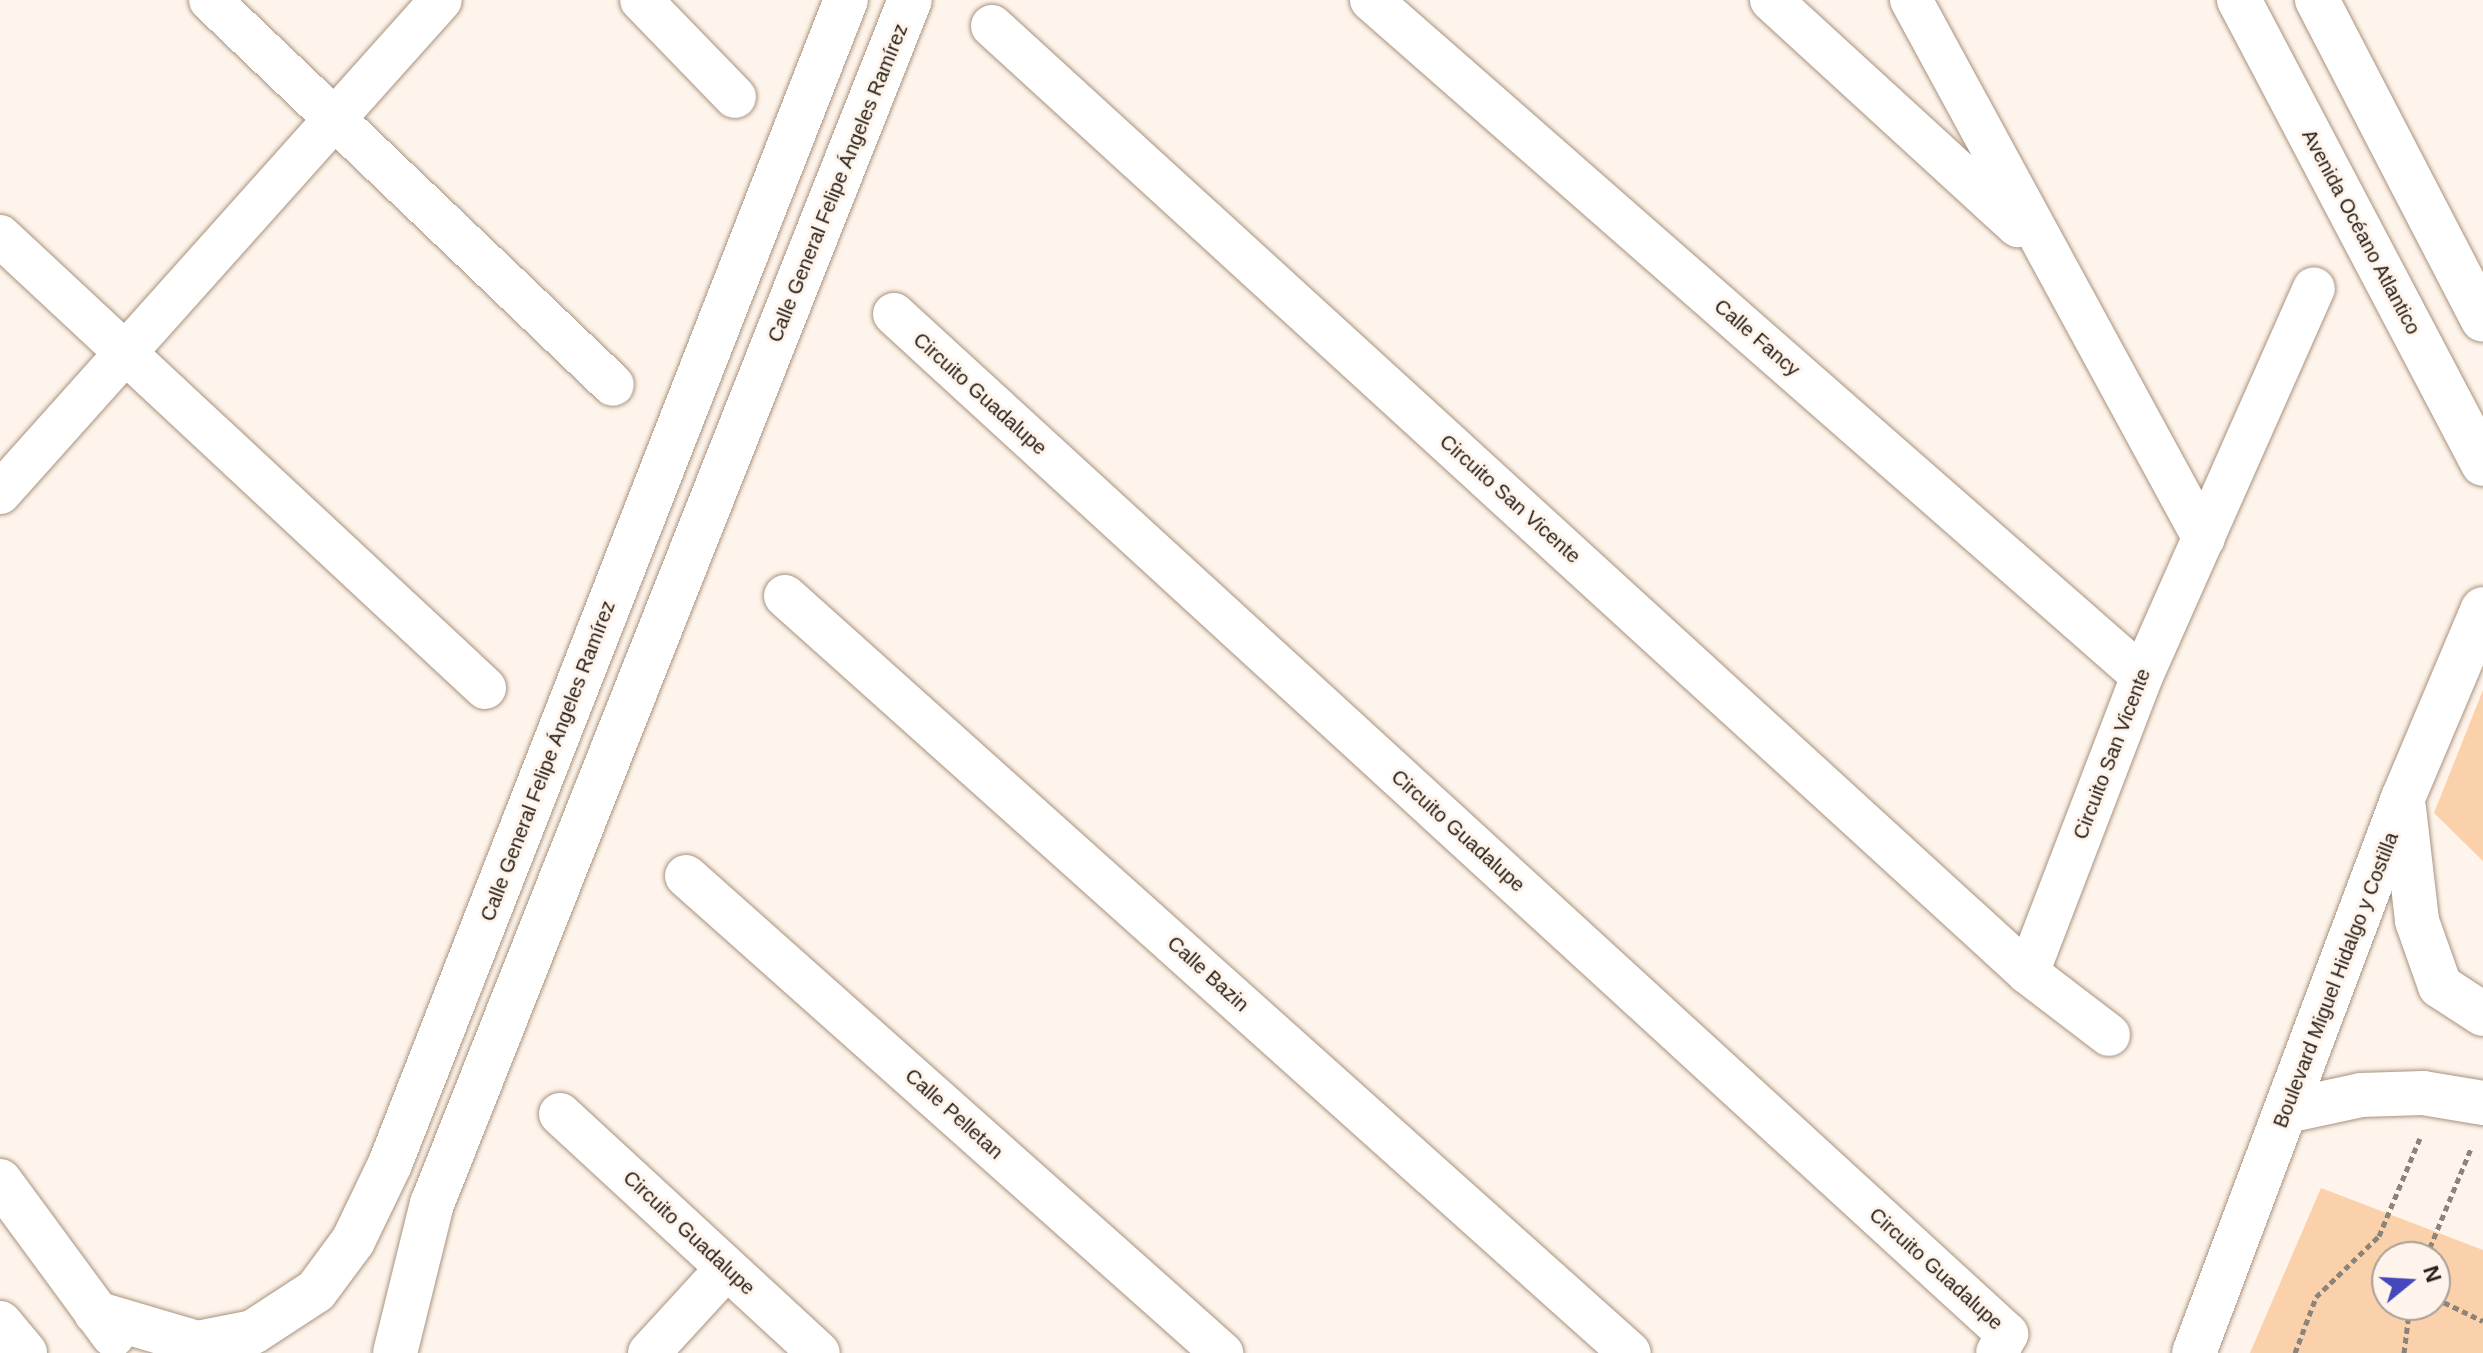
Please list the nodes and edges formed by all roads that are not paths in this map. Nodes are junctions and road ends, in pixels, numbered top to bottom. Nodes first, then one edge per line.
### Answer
1 (210, 0) edge
2 (441, 0) edge
3 (641, 0) edge
4 (846, 0) edge
5 (910, 0) edge
6 (1371, 0) edge
7 (1771, 0) edge
8 (1911, 0) edge
9 (2239, 0) edge
10 (2317, 0) edge
11 (992, 26) dead end
12 (735, 97) dead end
13 (337, 116) junction
14 (0, 236) edge
15 (2042, 248) junction
16 (2314, 288) dead end
17 (894, 314) dead end
18 (2483, 320) edge
19 (125, 353) junction
20 (613, 385) dead end
21 (2483, 464) edge
22 (0, 493) edge
23 (2204, 539) junction
24 (785, 596) dead end
25 (2483, 609) edge
26 (2142, 676) junction
27 (485, 688) dead end
28 (2403, 798) junction
29 (686, 876) dead end
30 (2028, 973) junction
31 (2483, 1014) edge
32 (2109, 1035) dead end
33 (2287, 1111) junction
34 (560, 1114) dead end
35 (2473, 1127) edge
36 (0, 1181) edge
37 (727, 1268) junction
38 (96, 1313) junction
39 (0, 1323) edge
40 (25, 1353) edge
41 (127, 1353) edge
42 (395, 1353) edge
43 (649, 1353) edge
44 (819, 1353) edge
45 (1222, 1353) edge
46 (1630, 1353) edge
47 (1997, 1353) edge
48 (2194, 1353) edge

1 - 13 street
2 - 13 street
3 - 12 street
4 - 38 street, Calle General Felipe Ángeles Ramírez
5 - 42 street, Calle General Felipe Ángeles Ramírez
6 - 26 street, Calle Fancy
7 - 15 street
8 - 15 street
9 - 21 street, Avenida Océano Atlantico
10 - 18 street
11 - 30 street, Circuito San Vicente
13 - 19 street
13 - 20 street
14 - 19 street
15 - 23 street
16 - 23 street, Circuito San Vicente
17 - 47 street, Circuito Guadalupe
19 - 22 street
19 - 27 street
23 - 26 street, Circuito San Vicente
24 - 46 street, Calle Bazin
25 - 28 street, Boulevard Miguel Hidalgo y Costilla
26 - 30 street, Circuito San Vicente
28 - 31 street
28 - 33 street, Boulevard Miguel Hidalgo y Costilla
29 - 45 street, Calle Pelletan
30 - 32 street, Circuito San Vicente
33 - 35 street
33 - 48 street, Boulevard Miguel Hidalgo y Costilla
34 - 37 street, Circuito Guadalupe
36 - 38 street
37 - 43 street
37 - 44 street, Circuito Guadalupe
38 - 41 street
39 - 40 street

